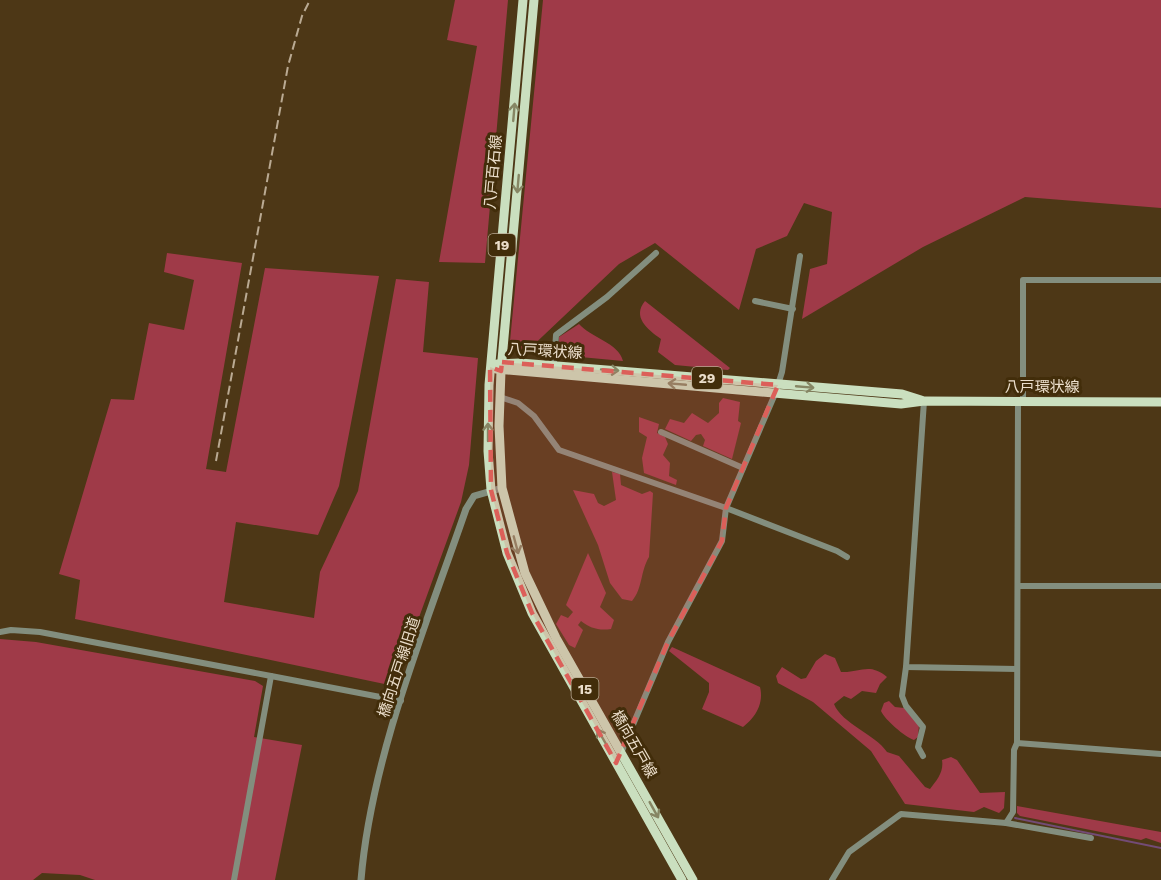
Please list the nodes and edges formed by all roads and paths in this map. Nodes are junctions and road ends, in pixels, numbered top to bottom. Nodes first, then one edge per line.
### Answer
1 (523, 0) edge
2 (534, 0) edge
3 (656, 253) dead end
4 (800, 256) dead end
5 (1161, 280) edge
6 (755, 301) dead end
7 (793, 309) junction
8 (554, 366) junction
9 (490, 367) junction
10 (502, 367) junction
11 (777, 389) junction
12 (500, 397) junction
13 (924, 401) junction
14 (1021, 402) junction
15 (1161, 402) edge
16 (661, 432) dead end
17 (743, 468) junction
18 (502, 488) junction
19 (491, 490) junction
20 (726, 508) junction
21 (847, 557) dead end
22 (1018, 586) junction
23 (1161, 586) edge
24 (0, 632) edge
25 (906, 668) junction
26 (1017, 669) junction
27 (271, 676) junction
28 (401, 701) junction
29 (1017, 743) junction
30 (622, 752) junction
31 (1161, 754) edge
32 (923, 756) dead end
33 (616, 763) junction
34 (1005, 823) junction
35 (1091, 838) dead end
36 (234, 880) edge
37 (361, 880) edge
38 (682, 880) edge
39 (692, 880) edge
40 (832, 880) edge

9 -> 1 main road, 八戸百石線 / 19
2 -> 10 main road, 八戸百石線 / 19
3 - 8 street
4 - 7 street
5 - 14 street
6 - 7 street
7 - 11 street
8 - 10 main road, 八戸環状線 / 29
8 -> 11 main road, 八戸環状線 / 29
9 - 10 main road, 八戸環状線 / 29
19 -> 9 main road, 八戸百石線 / 19
11 -> 10 main road, 八戸環状線 / 29
10 - 12 main road, 八戸百石線 / 19
11 - 13 main road, 八戸環状線 / 29
11 - 17 street
12 - 18 main road, 八戸百石線 / 19
12 - 20 street
13 - 14 main road, 八戸環状線 / 29
13 - 25 street
14 - 15 main road, 八戸環状線 / 29
14 - 22 street
16 - 17 street
17 - 20 street
18 - 19 street, 橋向五戸線旧道
18 -> 30 main road, 橋向五戸線 / 15
19 - 28 street, 橋向五戸線旧道
33 -> 19 main road, 橋向五戸線 / 15
20 - 21 street
20 - 30 street
22 - 23 street
22 - 26 street
24 - 27 street
25 - 26 street
25 - 32 street
26 - 29 street
27 - 28 street
27 - 36 street
28 - 37 street, 橋向五戸線旧道
29 - 31 street
29 - 34 street
30 - 33 street
30 -> 39 main road, 橋向五戸線 / 15
33 - 38 main road, 橋向五戸線 / 15
34 - 35 street
34 - 40 street

